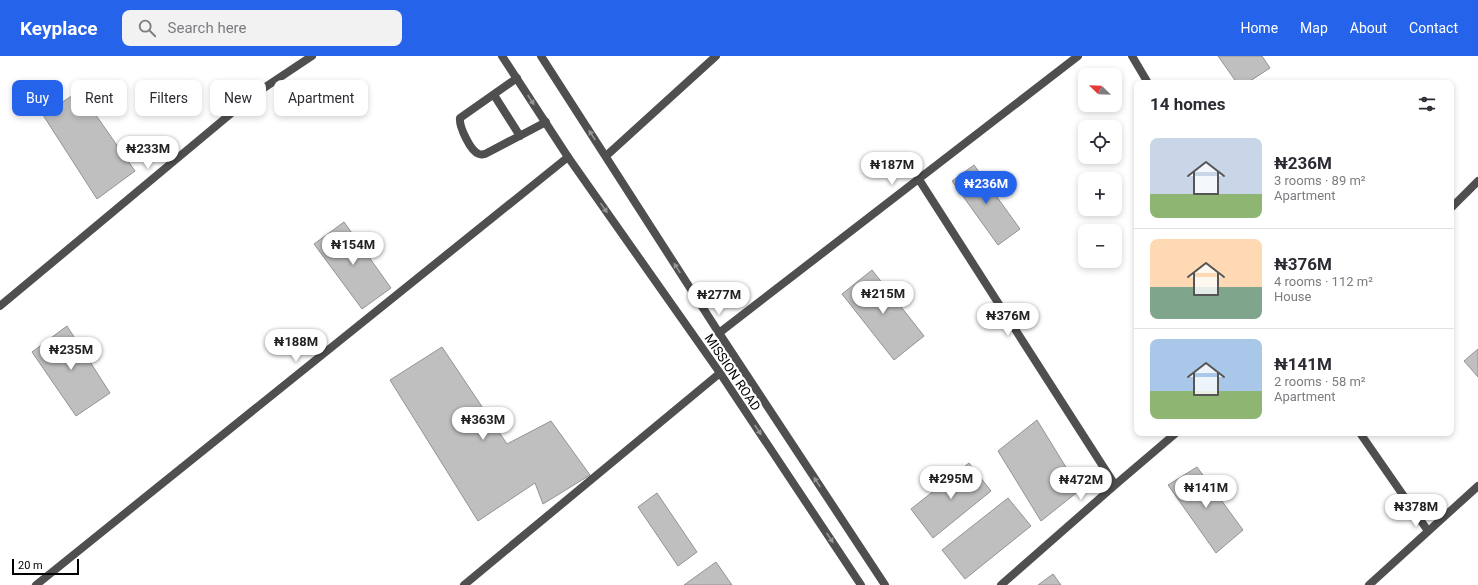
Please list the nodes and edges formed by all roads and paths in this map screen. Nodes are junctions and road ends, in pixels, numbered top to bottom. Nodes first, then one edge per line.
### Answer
1 (312, 56) edge
2 (502, 56) edge
3 (540, 56) edge
4 (716, 56) edge
5 (1078, 56) edge
6 (1132, 56) edge
7 (517, 78) junction
8 (1146, 80) edge
9 (494, 95) junction
10 (546, 122) junction
11 (520, 136) junction
12 (606, 156) junction
13 (568, 157) junction
14 (918, 178) junction
15 (1478, 181) edge
16 (1454, 205) edge
17 (0, 306) edge
18 (718, 333) junction
19 (720, 373) junction
20 (1172, 436) edge
21 (1362, 436) edge
22 (1115, 485) junction
23 (1478, 486) edge
24 (1428, 531) junction
25 (36, 585) edge
26 (464, 585) edge
27 (861, 585) edge
28 (885, 585) edge
29 (1001, 585) edge
30 (1369, 585) edge

1 - 17 street
2 - 7 street, MISSION ROAD
12 -> 3 street, MISSION ROAD
4 - 12 street
5 - 14 street
6 - 8 street
7 - 9 street
7 -> 10 street, MISSION ROAD
9 - 11 street
9 - 11 street
10 - 11 street
10 - 13 street, MISSION ROAD
18 -> 12 street, MISSION ROAD
13 -> 19 street, MISSION ROAD
13 - 25 street
14 - 18 street
14 - 22 street
15 - 16 street
28 -> 18 street, MISSION ROAD
19 - 26 street
19 -> 27 street, MISSION ROAD
20 - 22 street
21 - 24 street
22 - 29 street
23 - 24 street
24 - 30 street

